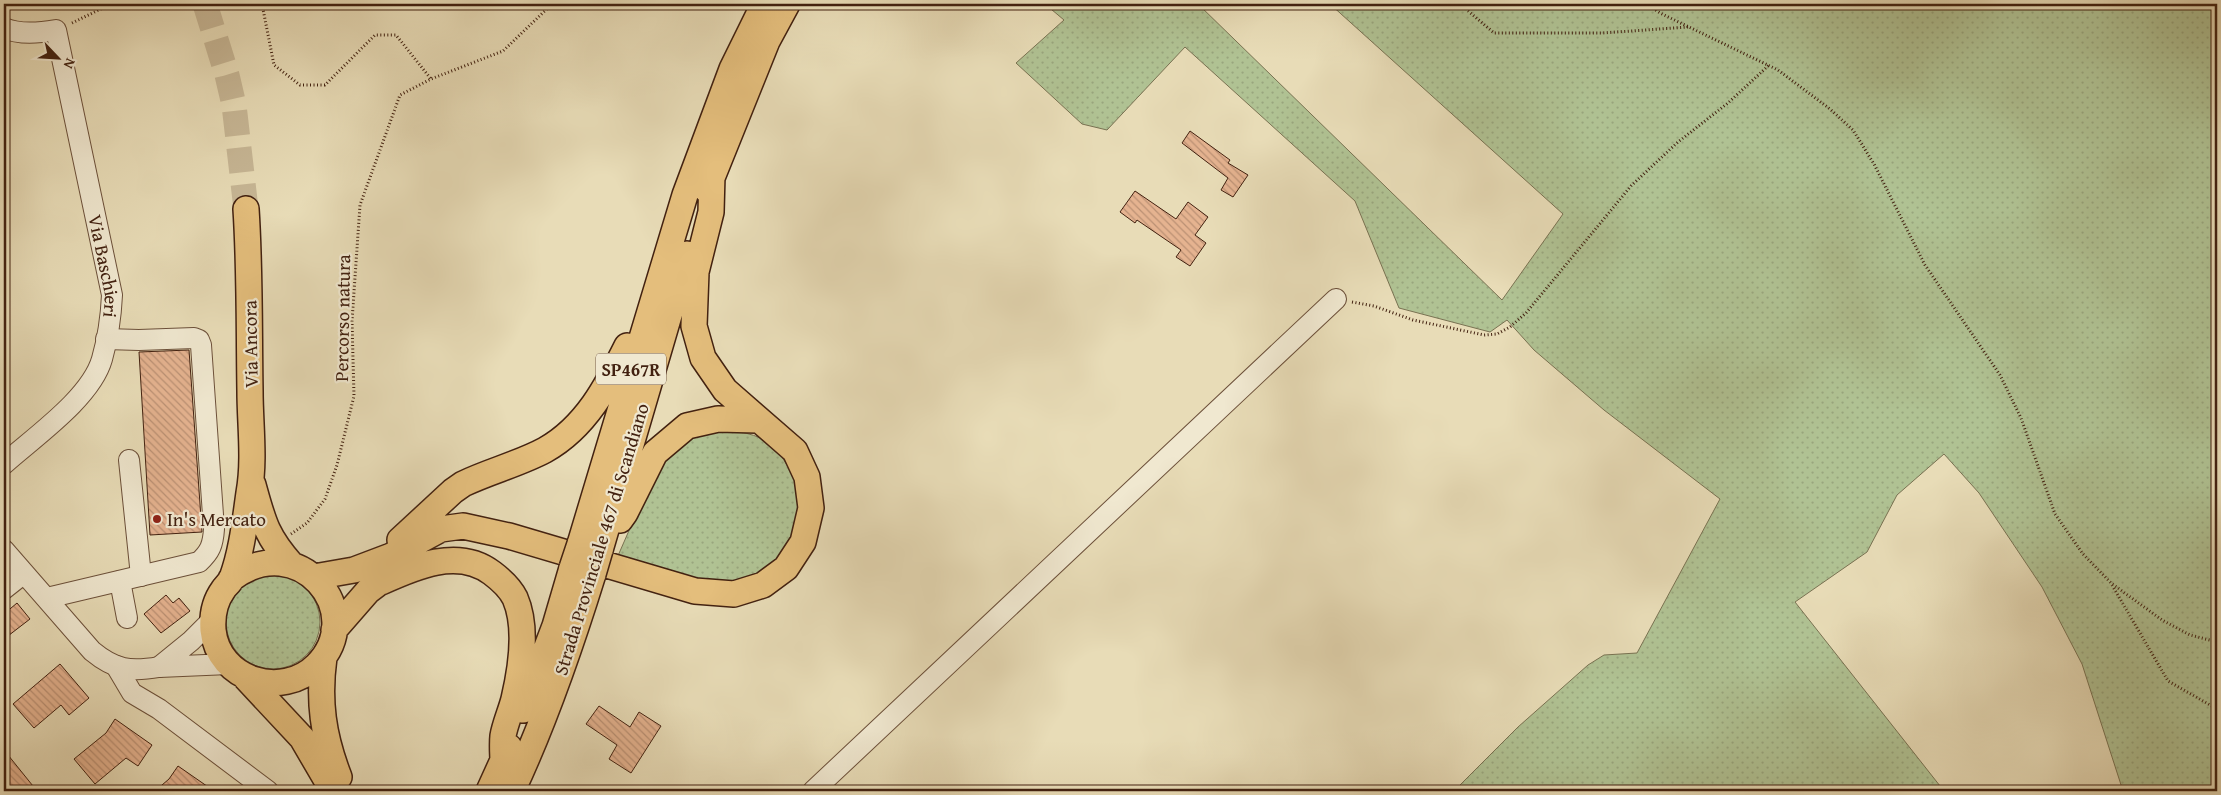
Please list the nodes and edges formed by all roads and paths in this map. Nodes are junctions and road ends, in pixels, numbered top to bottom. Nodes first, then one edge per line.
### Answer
1 (111, 4) edge
2 (262, 4) edge
3 (552, 4) edge
4 (764, 4) edge
5 (786, 4) edge
6 (1460, 4) edge
7 (1647, 4) edge
8 (1690, 27) junction
9 (4, 28) edge
10 (56, 30) junction
11 (1769, 65) junction
12 (430, 79) junction
13 (712, 175) junction
14 (246, 209) tunnel mouth
15 (652, 299) junction
16 (1336, 299) joint
17 (106, 339) junction
18 (757, 420) junction
19 (129, 460) dead end
20 (4, 464) edge
21 (251, 479) junction
22 (498, 533) junction
23 (288, 535) dead end
24 (595, 544) junction
25 (4, 550) edge
26 (292, 565) junction
27 (354, 570) junction
28 (582, 571) junction
29 (23, 574) junction
30 (142, 576) junction
31 (314, 577) junction
32 (231, 580) junction
33 (120, 581) junction
34 (381, 582) junction
35 (2111, 582) junction
36 (4, 589) edge
37 (47, 598) junction
38 (127, 618) dead end
39 (213, 619) junction
40 (334, 630) junction
41 (2217, 642) edge
42 (324, 657) junction
43 (116, 666) junction
44 (153, 668) junction
45 (236, 670) junction
46 (159, 709) junction
47 (2217, 709) edge
48 (503, 763) junction
49 (268, 791) edge
50 (333, 791) edge
51 (344, 791) edge
52 (489, 791) edge
53 (512, 791) edge
54 (812, 791) edge

1 - 10 path
2 - 12 path
3 - 12 path, Percorso natura
4 - 15 main road, Strada Provinciale 467 di Scandiano / SP467R
5 - 13 main road, Strada Provinciale 467 di Scandiano / SP467R
6 - 8 path
7 - 8 path
8 - 11 path
9 - 10 street
10 - 17 street, Via Baschieri
11 - 16 path
11 - 35 path
12 - 23 path, Percorso natura
13 - 18 main road
13 - 24 main road, Strada Provinciale 467 di Scandiano / SP467R
14 - 21 main road, Via Ancora
15 - 24 main road, Strada Provinciale 467 di Scandiano / SP467R
15 - 27 main road
16 - 54 street
17 - 20 street, Via Baschieri
17 - 30 street
18 - 22 main road
18 - 24 main road
19 - 30 street
21 - 26 main road
21 - 32 main road
22 - 27 main road
22 - 34 main road
24 - 28 main road, Strada Provinciale 467 di Scandiano / SP467R, bridge
25 - 29 street
26 - 31 main road
26 - 32 main road
27 - 31 main road
28 - 48 main road, Strada Provinciale 467 di Scandiano / SP467R
28 - 53 main road, Strada Provinciale 467 di Scandiano / SP467R
29 - 36 street
29 - 37 street
30 - 33 street
31 - 40 main road
32 - 39 main road
33 - 37 street
33 - 38 street
34 - 40 main road
34 - 48 main road
35 - 41 path
35 - 47 path
37 - 43 street
39 - 44 street
39 - 45 main road
40 - 42 main road
42 - 45 main road
42 - 51 main road
43 - 44 street
43 - 46 street
44 - 45 street
44 - 46 street
45 - 50 main road
46 - 49 street
48 - 52 main road, Strada Provinciale 467 di Scandiano / SP467R

